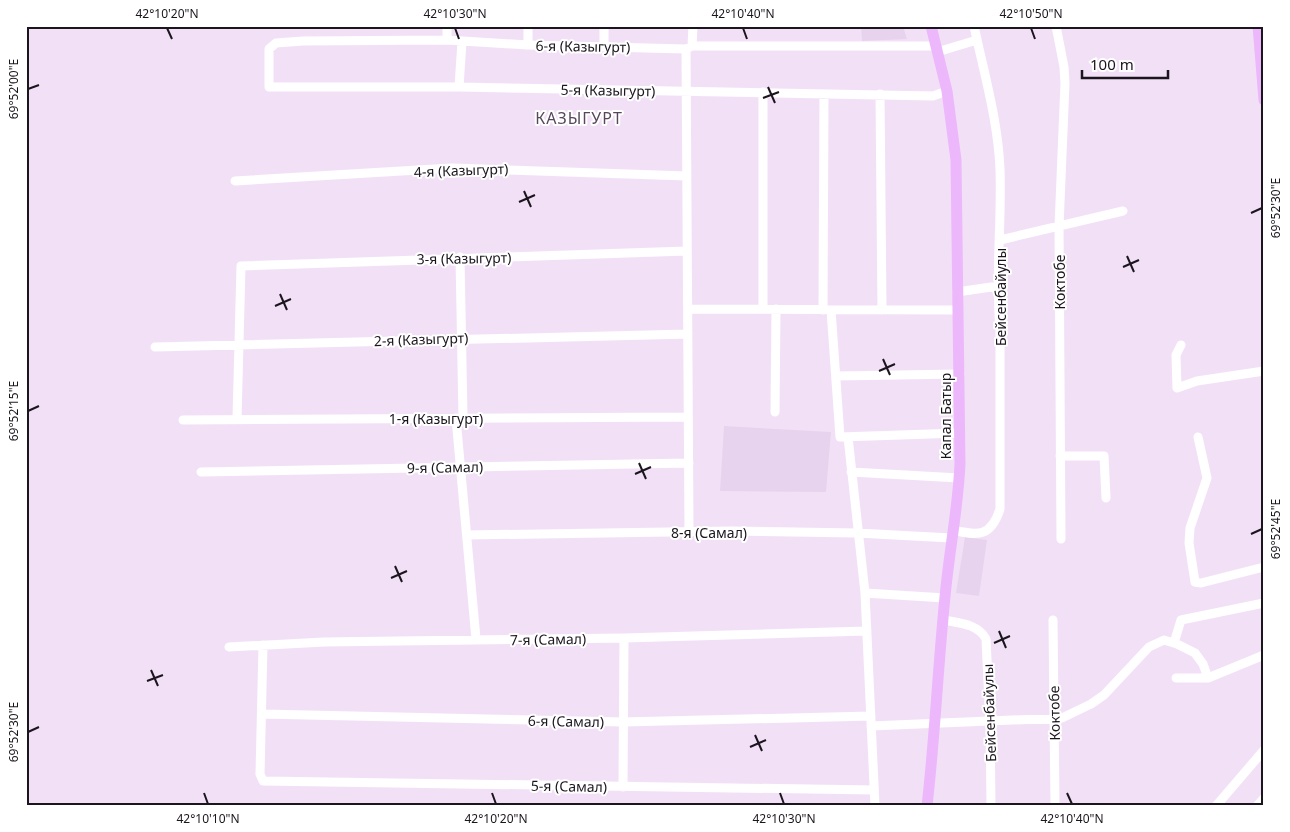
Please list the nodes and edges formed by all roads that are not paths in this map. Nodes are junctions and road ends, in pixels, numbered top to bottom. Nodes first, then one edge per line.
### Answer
1 (447, 26) edge
2 (528, 26) edge
3 (604, 26) edge
4 (693, 26) edge
5 (931, 26) edge
6 (974, 26) edge
7 (1056, 26) edge
8 (1258, 26) edge
9 (447, 40) junction
10 (977, 40) junction
11 (462, 41) junction
12 (528, 45) junction
13 (604, 47) junction
14 (689, 48) junction
15 (936, 49) junction
16 (1263, 77) edge
17 (269, 87) joint
18 (459, 87) junction
19 (947, 91) junction
20 (686, 92) junction
21 (764, 92) junction
22 (824, 94) junction
23 (880, 94) junction
24 (1264, 100) edge
25 (687, 176) junction
26 (235, 181) dead end
27 (1123, 212) dead end
28 (1059, 226) junction
29 (1000, 240) junction
30 (687, 251) junction
31 (460, 257) junction
32 (998, 286) junction
33 (957, 292) junction
34 (688, 309) junction
35 (762, 310) junction
36 (776, 310) junction
37 (827, 310) junction
38 (882, 310) junction
39 (957, 310) junction
40 (688, 334) junction
41 (461, 338) junction
42 (238, 344) junction
43 (1181, 345) dead end
44 (155, 347) dead end
45 (1264, 371) edge
46 (960, 374) junction
47 (836, 376) junction
48 (775, 412) dead end
49 (688, 417) junction
50 (459, 418) junction
51 (237, 419) junction
52 (183, 420) dead end
53 (960, 433) junction
54 (844, 437) junction
55 (1198, 437) dead end
56 (1060, 456) junction
57 (689, 463) junction
58 (461, 467) junction
59 (201, 472) dead end
60 (851, 472) junction
61 (960, 478) junction
62 (1106, 498) dead end
63 (689, 531) junction
64 (857, 533) junction
65 (952, 534) junction
66 (468, 535) junction
67 (1061, 539) dead end
68 (1264, 567) edge
69 (865, 593) junction
70 (945, 598) junction
71 (1264, 603) edge
72 (944, 620) junction
73 (1053, 620) dead end
74 (867, 631) junction
75 (624, 638) junction
76 (476, 639) junction
77 (1174, 643) junction
78 (263, 645) junction
79 (229, 647) dead end
80 (1264, 655) edge
81 (1176, 678) dead end
82 (1208, 678) junction
83 (262, 714) junction
84 (1054, 720) junction
85 (871, 721) junction
86 (623, 722) junction
87 (990, 723) junction
88 (936, 724) junction
89 (1264, 750) edge
90 (623, 787) junction
91 (874, 790) junction
92 (1264, 798) edge
93 (875, 806) edge
94 (927, 806) edge
95 (991, 806) edge
96 (1055, 806) edge
97 (1216, 806) edge
98 (1257, 806) edge

1 - 9 street
2 - 12 street
3 - 13 street
4 - 14 street
5 - 15 main road, Капал Батыр
6 - 10 street, Бейсенбайулы
7 - 28 street, Коктобе
8 - 16 main road
9 - 11 street, 6-я (Казыгурт)
9 - 17 street, 6-я (Казыгурт)
10 - 15 street, 6-я (Казыгурт)
10 - 29 street, Бейсенбайулы
11 - 12 street, 6-я (Казыгурт)
11 - 18 street
12 - 13 street, 6-я (Казыгурт)
13 - 14 street, 6-я (Казыгурт)
14 - 15 street, 6-я (Казыгурт)
14 - 20 street
15 - 19 main road, Капал Батыр
16 - 24 main road
17 - 18 street, 5-я (Казыгурт)
18 - 20 street, 5-я (Казыгурт)
19 - 23 street, 5-я (Казыгурт)
19 - 33 main road, Капал Батыр
20 - 21 street, 5-я (Казыгурт)
20 - 25 street
21 - 22 street, 5-я (Казыгурт)
21 - 35 street
22 - 23 street, 5-я (Казыгурт)
22 - 37 street
23 - 38 street
25 - 26 street, 4-я (Казыгурт)
25 - 30 street
27 - 28 street
28 - 29 street
28 - 56 street, Коктобе
29 - 32 street, Бейсенбайулы
30 - 31 street, 3-я (Казыгурт)
30 - 34 street
31 - 41 street
31 - 42 street, 3-я (Казыгурт)
32 - 33 street
32 - 65 street, Бейсенбайулы
33 - 39 main road, Капал Батыр
34 - 35 street
34 - 40 street
35 - 36 street
36 - 37 street
36 - 48 street
37 - 38 street
37 - 47 street
38 - 39 street
39 - 46 main road, Капал Батыр
40 - 41 street, 2-я (Казыгурт)
40 - 49 street
41 - 42 street, 2-я (Казыгурт)
41 - 50 street
42 - 44 street, 2-я (Казыгурт)
42 - 51 street
43 - 45 street
46 - 47 street
46 - 53 main road, Капал Батыр
47 - 54 street
49 - 50 street, 1-я (Казыгурт)
49 - 57 street
50 - 51 street, 1-я (Казыгурт)
50 - 58 street
51 - 52 street, 1-я (Казыгурт)
53 - 54 street
53 - 61 main road, Капал Батыр
54 - 60 street
55 - 68 street
56 - 62 street
56 - 67 street, Коктобе
57 - 58 street, 9-я (Самал)
57 - 63 street
58 - 59 street, 9-я (Самал)
58 - 66 street
60 - 61 street
60 - 64 street
61 - 65 main road, Капал Батыр
63 - 64 street, 8-я (Самал)
63 - 66 street, 8-я (Самал)
64 - 65 street, 8-я (Самал)
64 - 69 street
65 - 70 main road, Капал Батыр
66 - 76 street
69 - 70 street
69 - 74 street
70 - 72 main road, Капал Батыр
71 - 77 street
72 - 87 street, Бейсенбайулы
72 - 88 main road, Капал Батыр
73 - 84 street, Коктобе
74 - 75 street, 7-я (Самал)
74 - 85 street
75 - 76 street, 7-я (Самал)
75 - 86 street
76 - 78 street, 7-я (Самал)
77 - 82 street
77 - 84 street, 6-я (Самал)
78 - 79 street, 7-я (Самал)
78 - 83 street
80 - 82 street
81 - 82 street
83 - 86 street, 6-я (Самал)
83 - 90 street, 5-я (Самал)
84 - 87 street, 6-я (Самал)
84 - 96 street, Коктобе
85 - 86 street, 6-я (Самал)
85 - 88 street, 6-я (Самал)
85 - 91 street
86 - 90 street
87 - 88 street, 6-я (Самал)
87 - 95 street, Бейсенбайулы
88 - 94 main road, Капал Батыр
89 - 97 street
90 - 91 street, 5-я (Самал)
91 - 93 street
92 - 98 street

